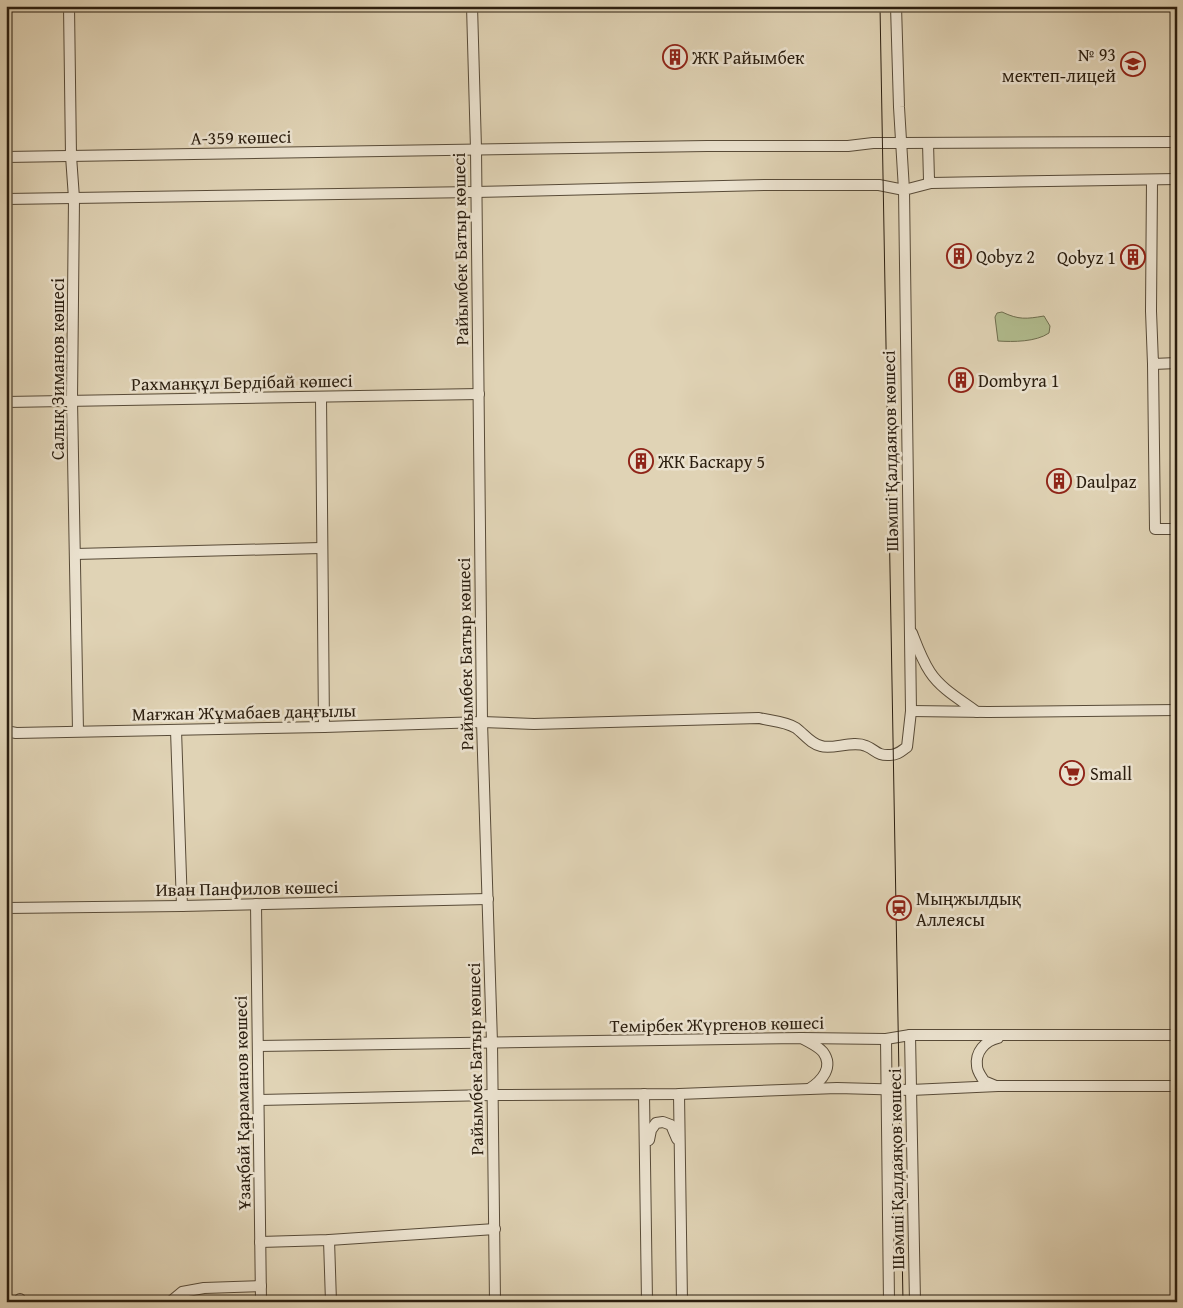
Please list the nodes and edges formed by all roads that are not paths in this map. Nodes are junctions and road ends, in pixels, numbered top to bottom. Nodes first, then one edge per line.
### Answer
1 (69, 6) edge
2 (472, 6) edge
3 (896, 6) edge
4 (1177, 142) edge
5 (900, 143) junction
6 (928, 143) junction
7 (476, 150) junction
8 (71, 156) junction
9 (6, 158) edge
10 (1177, 179) edge
11 (1152, 180) junction
12 (931, 183) junction
13 (904, 190) junction
14 (475, 192) junction
15 (74, 198) junction
16 (6, 199) edge
17 (1177, 363) edge
18 (1153, 364) junction
19 (479, 394) junction
20 (321, 397) junction
21 (72, 400) junction
22 (6, 402) edge
23 (1177, 529) edge
24 (321, 548) junction
25 (75, 554) junction
26 (909, 625) junction
27 (1177, 710) edge
28 (911, 711) junction
29 (978, 712) junction
30 (482, 722) junction
31 (324, 727) junction
32 (176, 730) junction
33 (6, 731) edge
34 (78, 731) junction
35 (488, 899) junction
36 (256, 904) junction
37 (182, 906) junction
38 (6, 908) edge
39 (910, 1035) junction
40 (1177, 1035) edge
41 (1006, 1036) junction
42 (801, 1038) junction
43 (886, 1039) junction
44 (492, 1043) junction
45 (258, 1046) junction
46 (998, 1086) junction
47 (1177, 1086) edge
48 (809, 1089) junction
49 (886, 1089) junction
50 (911, 1090) junction
51 (644, 1094) junction
52 (679, 1094) junction
53 (492, 1095) junction
54 (259, 1100) junction
55 (679, 1147) junction
56 (646, 1153) junction
57 (495, 1229) junction
58 (330, 1240) junction
59 (260, 1242) junction
60 (261, 1286) junction
61 (170, 1302) edge
62 (261, 1302) edge
63 (331, 1302) edge
64 (496, 1302) edge
65 (647, 1302) edge
66 (682, 1302) edge
67 (889, 1302) edge
68 (915, 1302) edge

1 - 8 street, Салық Зиманов көшесі
2 - 7 street, Райымбек Батыр көшесі
3 - 5 street, Шәмші Қалдаяқов көшесі
4 - 6 street, А-359 көшесі
5 - 6 street, А-359 көшесі
5 - 7 street, А-359 көшесі
5 - 13 street, Шәмші Қалдаяқов көшесі
6 - 12 street
7 - 8 street, А-359 көшесі
7 - 14 street, Райымбек Батыр көшесі
8 - 9 street, А-359 көшесі
8 - 15 street, Салық Зиманов көшесі
10 - 11 street
11 - 12 street
11 - 18 street
12 - 13 street
13 - 14 street
13 - 26 street, Шәмші Қалдаяқов көшесі
14 - 15 street
14 - 19 street, Райымбек Батыр көшесі
15 - 16 street
15 - 21 street, Салық Зиманов көшесі
17 - 18 street
18 - 23 street
19 - 20 street, Рахманқұл Бердібай көшесі
19 - 30 street, Райымбек Батыр көшесі
20 - 21 street, Рахманқұл Бердібай көшесі
20 - 24 street
21 - 22 street, Рахманқұл Бердібай көшесі
21 - 25 street, Салық Зиманов көшесі
24 - 25 street
24 - 31 street
25 - 34 street, Салық Зиманов көшесі
26 - 28 street, Шәмші Қалдаяқов көшесі
26 - 29 street
27 - 29 street
28 - 29 street
28 - 30 street, Мағжан Жұмабаев даңғылы
30 - 31 street, Мағжан Жұмабаев даңғылы
30 - 35 street, Райымбек Батыр көшесі
31 - 32 street, Мағжан Жұмабаев даңғылы
32 - 34 street, Мағжан Жұмабаев даңғылы
32 - 37 street
33 - 34 street, Мағжан Жұмабаев даңғылы
35 - 36 street, Иван Панфилов көшесі
35 - 44 street, Райымбек Батыр көшесі
36 - 37 street, Иван Панфилов көшесі
36 - 45 street, Ұзақбай Қараманов көшесі
37 - 38 street, Иван Панфилов көшесі
39 - 41 street, Темірбек Жүргенов көшесі
39 - 43 street, Темірбек Жүргенов көшесі
39 - 50 street, Шәмші Қалдаяқов көшесі
40 - 41 street, Темірбек Жүргенов көшесі
41 - 46 street
42 - 43 street, Темірбек Жүргенов көшесі
42 - 44 street, Темірбек Жүргенов көшесі
42 - 48 street
43 - 49 street, Шәмші Қалдаяқов көшесі
44 - 45 street, Темірбек Жүргенов көшесі
44 - 53 street, Райымбек Батыр көшесі
45 - 54 street, Ұзақбай Қараманов көшесі
46 - 47 street
46 - 50 street
48 - 49 street
48 - 52 street
49 - 50 street
49 - 67 street, Шәмші Қалдаяқов көшесі
50 - 68 street, Шәмші Қалдаяқов көшесі
51 - 52 street
51 - 53 street
51 - 56 street
52 - 55 street
53 - 54 street
53 - 57 street, Райымбек Батыр көшесі
54 - 59 street, Ұзақбай Қараманов көшесі
55 - 56 street
55 - 66 street
56 - 65 street
57 - 58 street
57 - 64 street, Райымбек Батыр көшесі
58 - 59 street
58 - 63 street
59 - 60 street, Ұзақбай Қараманов көшесі
60 - 61 street
60 - 62 street, Ұзақбай Қараманов көшесі

